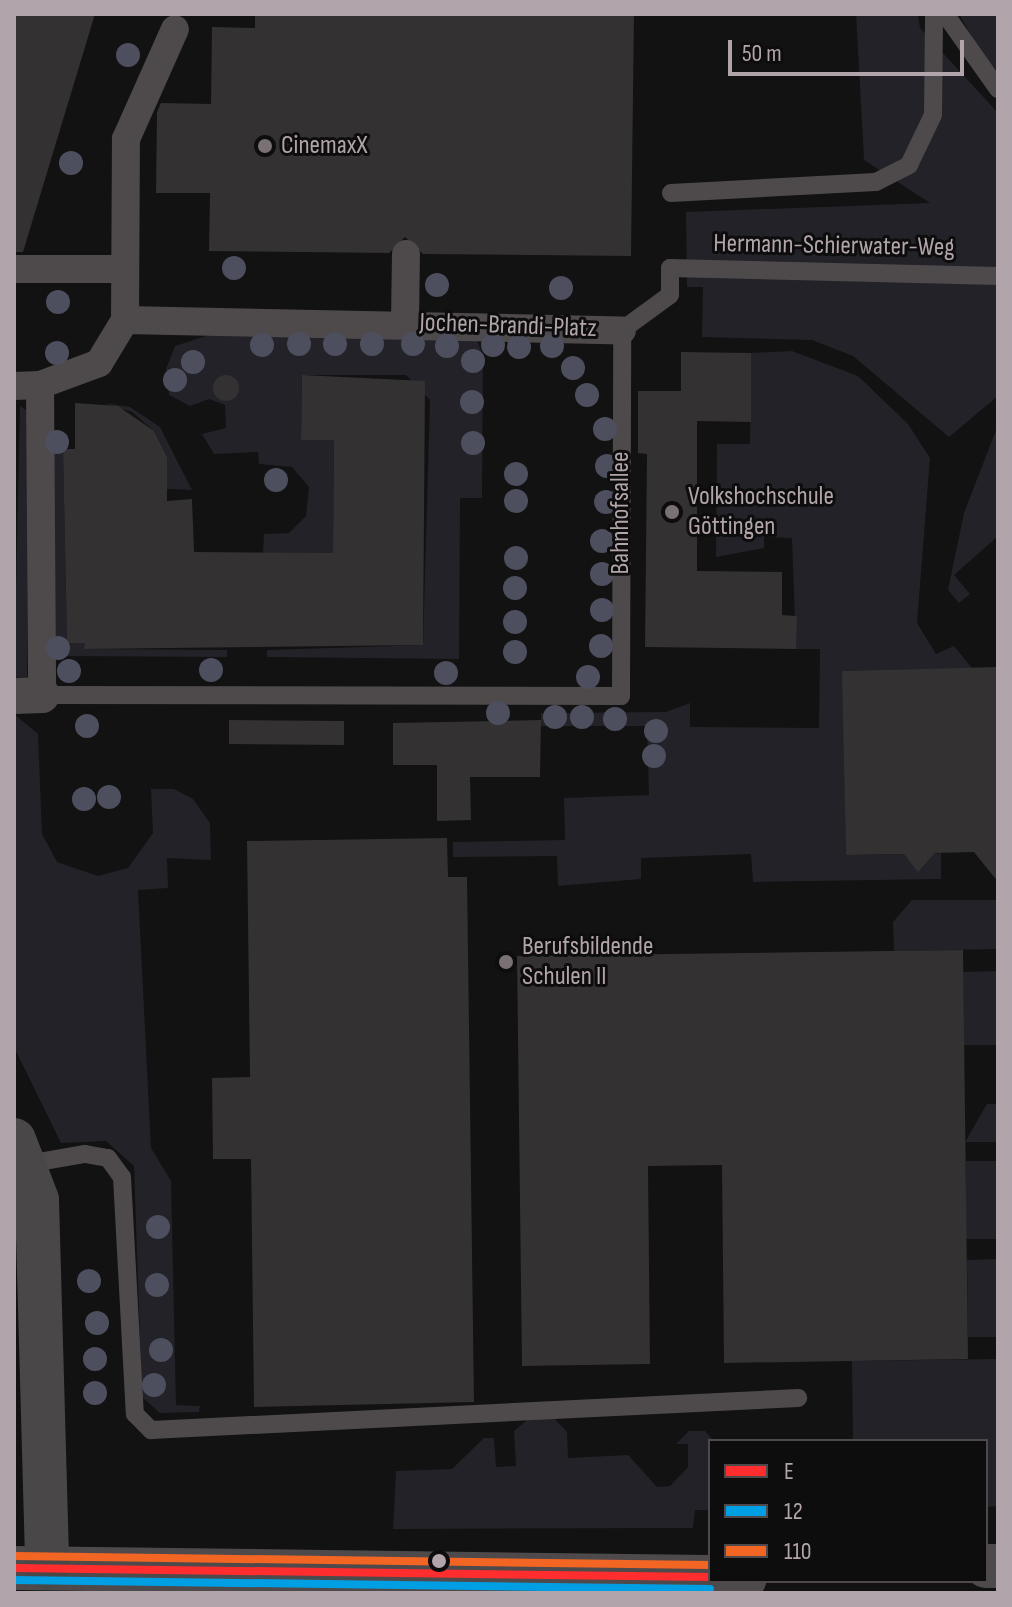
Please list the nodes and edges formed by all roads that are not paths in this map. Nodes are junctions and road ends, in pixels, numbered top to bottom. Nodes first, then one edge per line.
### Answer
1 (934, 14) edge
2 (945, 14) edge
3 (176, 21) edge
4 (998, 89) edge
5 (671, 193) dead end
6 (406, 254) dead end
7 (670, 268) joint
8 (14, 269) edge
9 (125, 269) junction
10 (998, 276) edge
11 (125, 320) junction
12 (405, 323) junction
13 (622, 330) junction
14 (27, 386) edge
15 (28, 695) edge
16 (20, 1152) edge
17 (39, 1379) junction
18 (798, 1398) dead end
19 (14, 1470) edge
20 (37, 1576) edge
21 (694, 1583) edge
22 (744, 1583) edge
23 (723, 1593) edge

1 - 5 lane
2 - 4 lane
3 - 9 street
6 - 12 street, Jochen-Brandi-Platz
7 - 10 lane, Hermann-Schierwater-Weg
7 - 13 lane, Jochen-Brandi-Platz
8 - 9 street
9 - 11 street
11 - 12 street, Jochen-Brandi-Platz
11 - 14 street
12 - 13 street, Jochen-Brandi-Platz
13 - 15 lane, Bahnhofsallee
14 - 15 street
16 - 17 main road
16 - 18 lane
17 - 19 main road
17 - 20 main road
20 - 21 street
22 - 23 street

